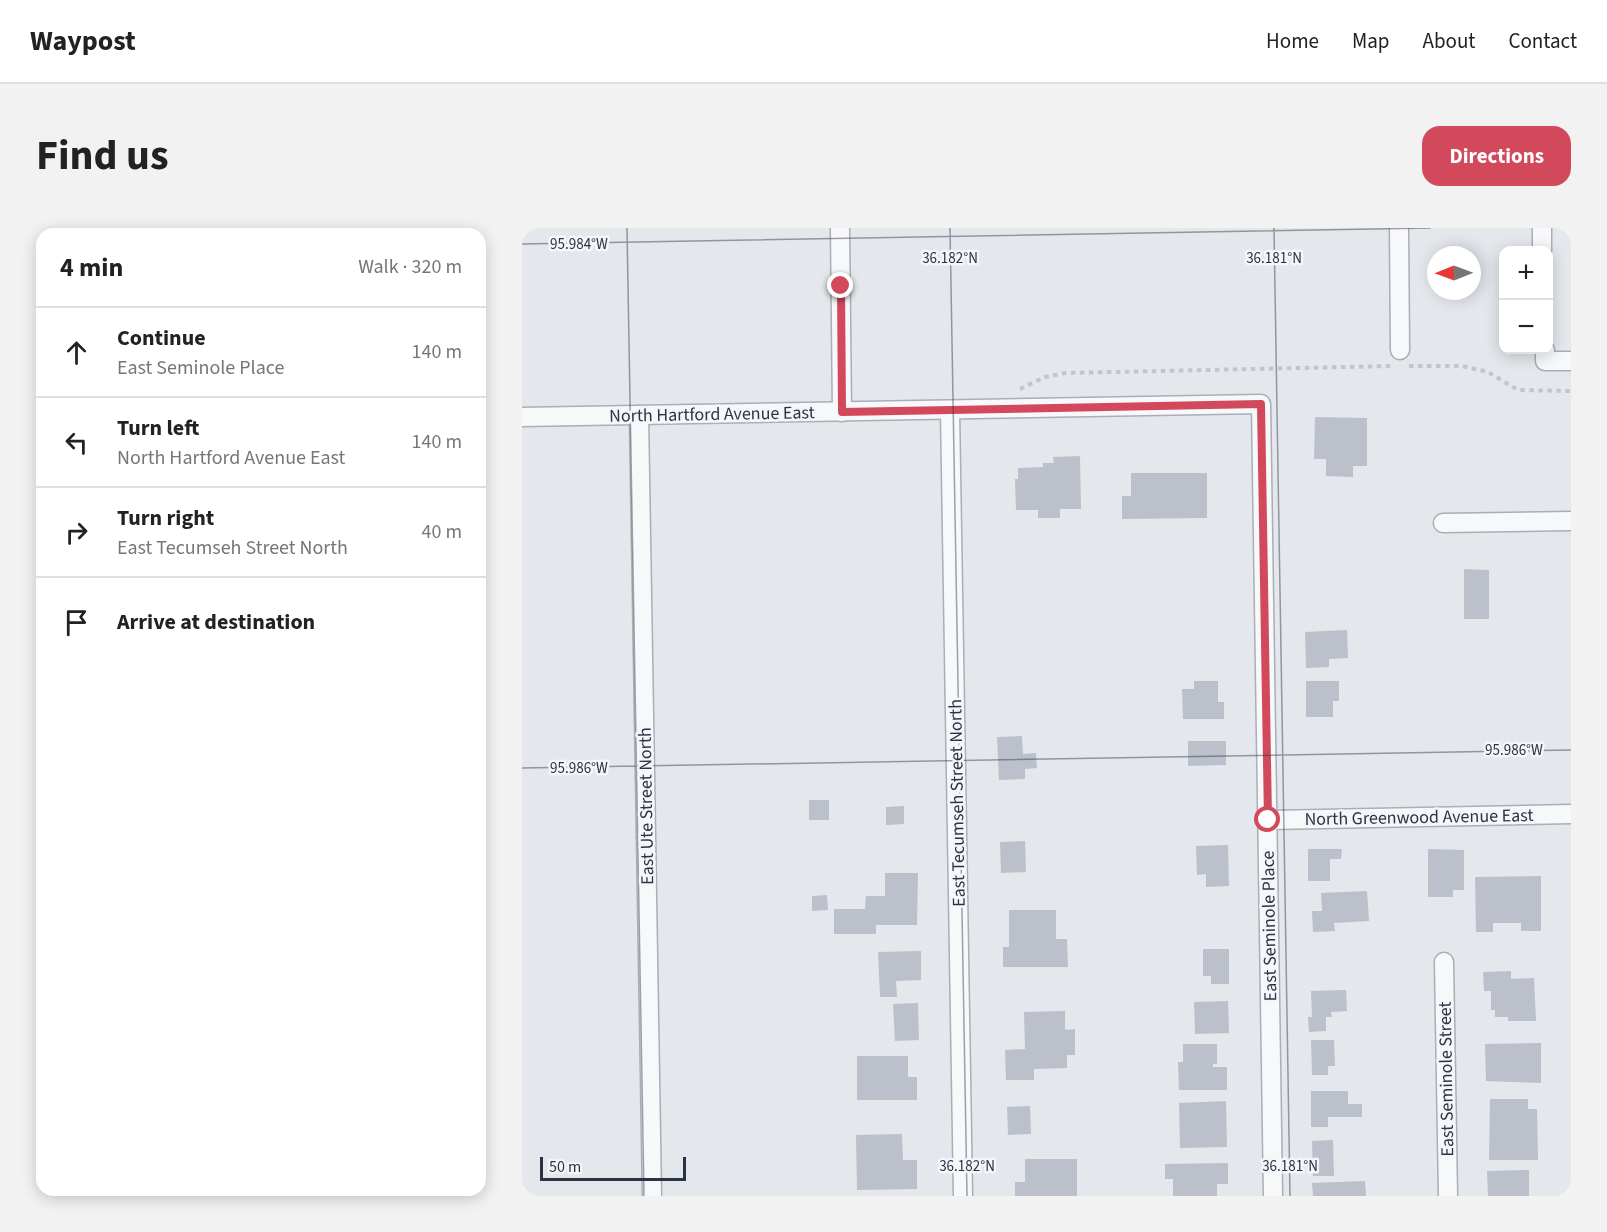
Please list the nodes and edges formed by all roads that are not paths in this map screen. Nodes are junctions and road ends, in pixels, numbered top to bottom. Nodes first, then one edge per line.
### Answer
1 (840, 228) edge
2 (1399, 228) edge
3 (1542, 228) edge
4 (1542, 246) edge
5 (1545, 355) edge
6 (1401, 361) road end
7 (1571, 361) edge
8 (1261, 404) joint
9 (950, 410) junction
10 (842, 412) junction
11 (639, 415) junction
12 (522, 417) edge
13 (1571, 521) edge
14 (1443, 524) dead end
15 (1571, 814) edge
16 (1268, 820) junction
17 (1444, 962) dead end
18 (652, 1196) edge
19 (963, 1196) edge
20 (1273, 1196) edge
21 (1448, 1196) edge

1 - 10 street
2 - 6 street
3 - 4 street
5 - 7 street
8 - 9 street, North Hartford Avenue East
8 - 16 street, East Seminole Place
9 - 10 street, North Hartford Avenue East
9 - 19 street, East Tecumseh Street North
10 - 11 street, North Hartford Avenue East
11 - 12 street, North Hartford Avenue East
11 - 18 street, East Ute Street North
13 - 14 street
15 - 16 street, North Greenwood Avenue East
16 - 20 street, East Seminole Place
17 - 21 street, East Seminole Street

